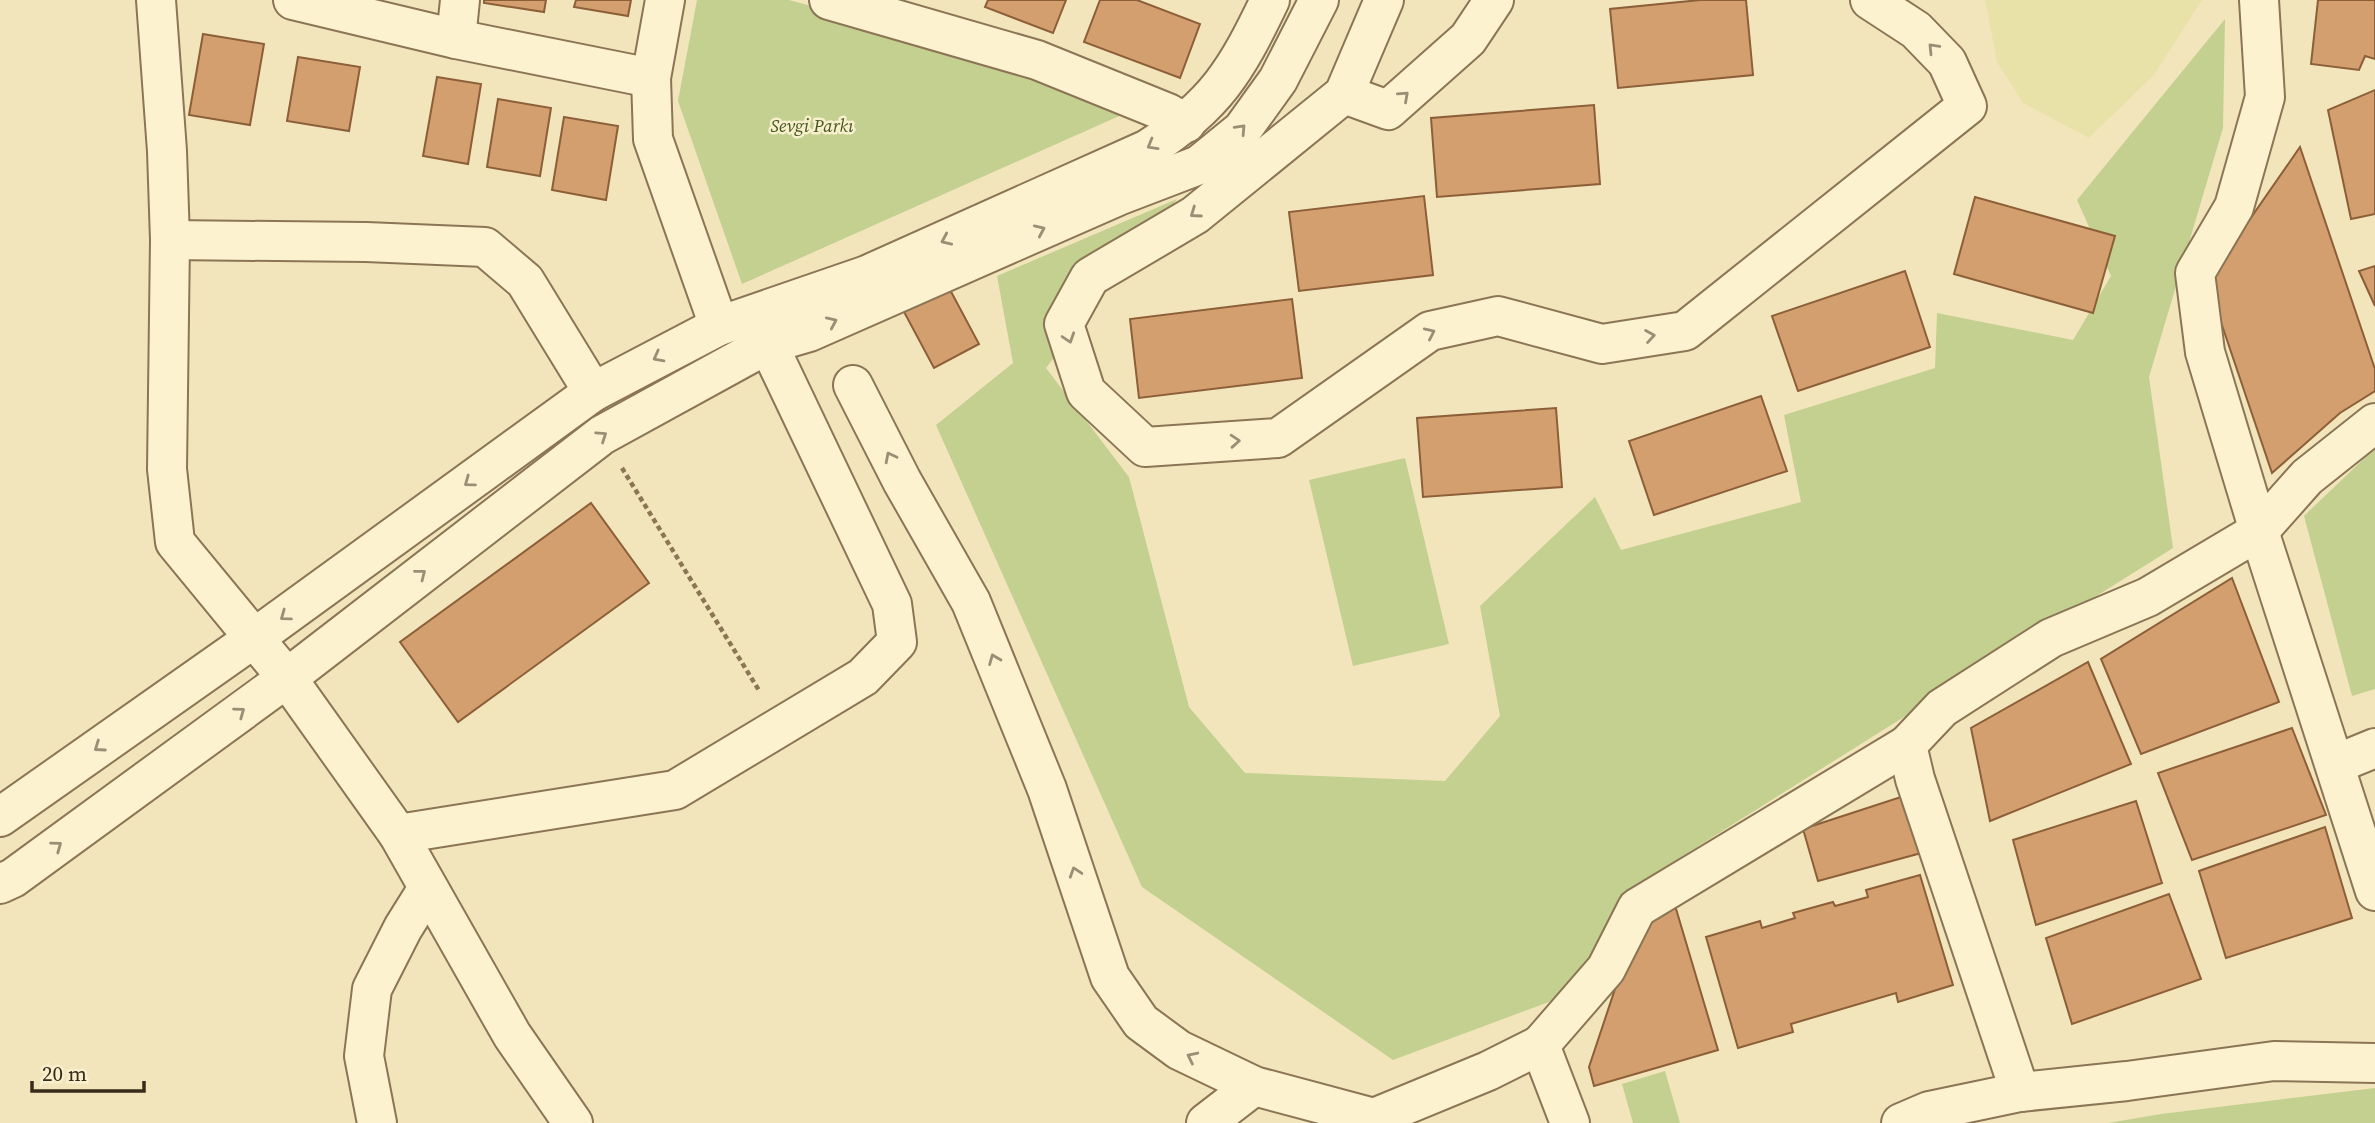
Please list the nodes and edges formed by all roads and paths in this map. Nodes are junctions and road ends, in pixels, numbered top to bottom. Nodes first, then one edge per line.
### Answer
1 (156, 0) edge
2 (293, 0) edge
3 (460, 0) edge
4 (665, 0) edge
5 (829, 0) edge
6 (1270, 0) edge
7 (1319, 0) edge
8 (1384, 0) edge
9 (1494, 0) edge
10 (1870, 0) edge
11 (2259, 0) edge
12 (456, 39) junction
13 (651, 78) junction
14 (1344, 94) junction
15 (1186, 123) junction
16 (170, 240) junction
17 (719, 326) junction
18 (768, 344) junction
19 (853, 385) dead end
20 (593, 392) junction
21 (2375, 423) edge
22 (602, 435) junction
23 (2259, 531) junction
24 (253, 639) junction
25 (287, 678) junction
26 (760, 692) dead end
27 (1907, 745) junction
28 (2375, 748) edge
29 (2336, 764) junction
30 (0, 817) edge
31 (398, 834) junction
32 (0, 884) edge
33 (428, 888) junction
34 (2375, 891) edge
35 (1540, 1045) junction
36 (2375, 1063) edge
37 (1254, 1086) junction
38 (2020, 1093) junction
39 (1376, 1121) edge
40 (377, 1123) edge
41 (573, 1123) edge
42 (1206, 1123) edge
43 (1570, 1123) edge
44 (1901, 1123) edge
45 (1954, 1123) edge

1 - 16 street
2 - 12 street
3 - 12 street
4 - 13 street
5 - 15 street
6 - 15 street
18 -> 7 street
8 - 14 street
14 -> 9 street
14 -> 10 street
11 - 23 street
12 - 13 street
13 - 17 street
15 -> 17 street
16 - 20 street
16 - 24 street
17 -> 20 street
18 - 22 street
18 - 31 street
37 -> 19 street
20 -> 24 street
21 - 23 street
25 -> 22 street
22 - 26 path
23 - 27 street
23 - 29 street
24 - 25 street
24 -> 30 street
25 - 31 street
32 -> 25 street
27 - 35 street
27 - 38 street
28 - 29 street
29 - 34 street
31 - 33 street
33 - 40 street
33 - 41 street
35 - 39 street
35 - 43 street
36 - 38 street
37 - 39 street
37 - 42 street
38 - 44 street
38 - 45 street

